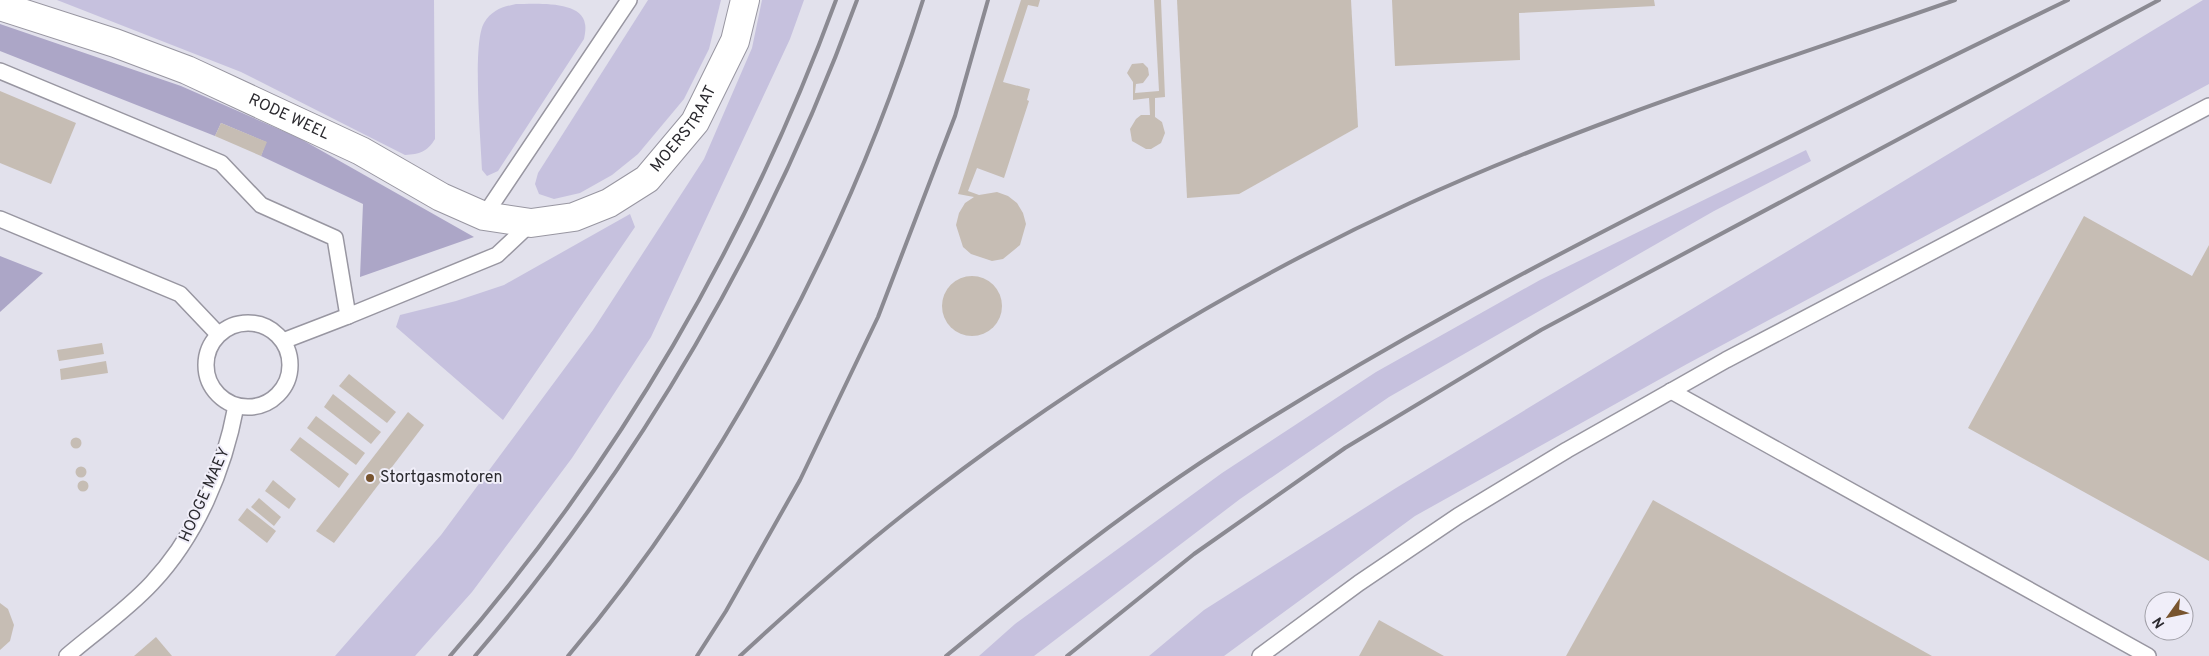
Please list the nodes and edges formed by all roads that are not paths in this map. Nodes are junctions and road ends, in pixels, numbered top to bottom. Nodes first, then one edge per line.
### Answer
1 (629, 0) edge
2 (746, 0) edge
3 (0, 6) edge
4 (0, 71) edge
5 (2209, 106) edge
6 (484, 216) junction
7 (574, 217) joint
8 (0, 218) edge
9 (531, 223) junction
10 (348, 316) junction
11 (218, 334) junction
12 (283, 340) junction
13 (1671, 391) junction
14 (236, 406) junction
15 (67, 656) edge
16 (1260, 656) edge
17 (2148, 656) edge

1 - 6 lane
2 - 7 street, MOERSTRAAT
3 - 6 street, RODE WEEL
4 - 10 lane
5 - 13 lane
6 - 9 street, RODE WEEL
7 - 9 street, RODE WEEL
8 - 11 lane
9 - 10 lane
10 - 12 lane
11 - 12 lane
11 - 14 lane
12 - 14 lane
13 - 16 lane
13 - 17 lane
14 - 15 lane, HOOGE MAEY

